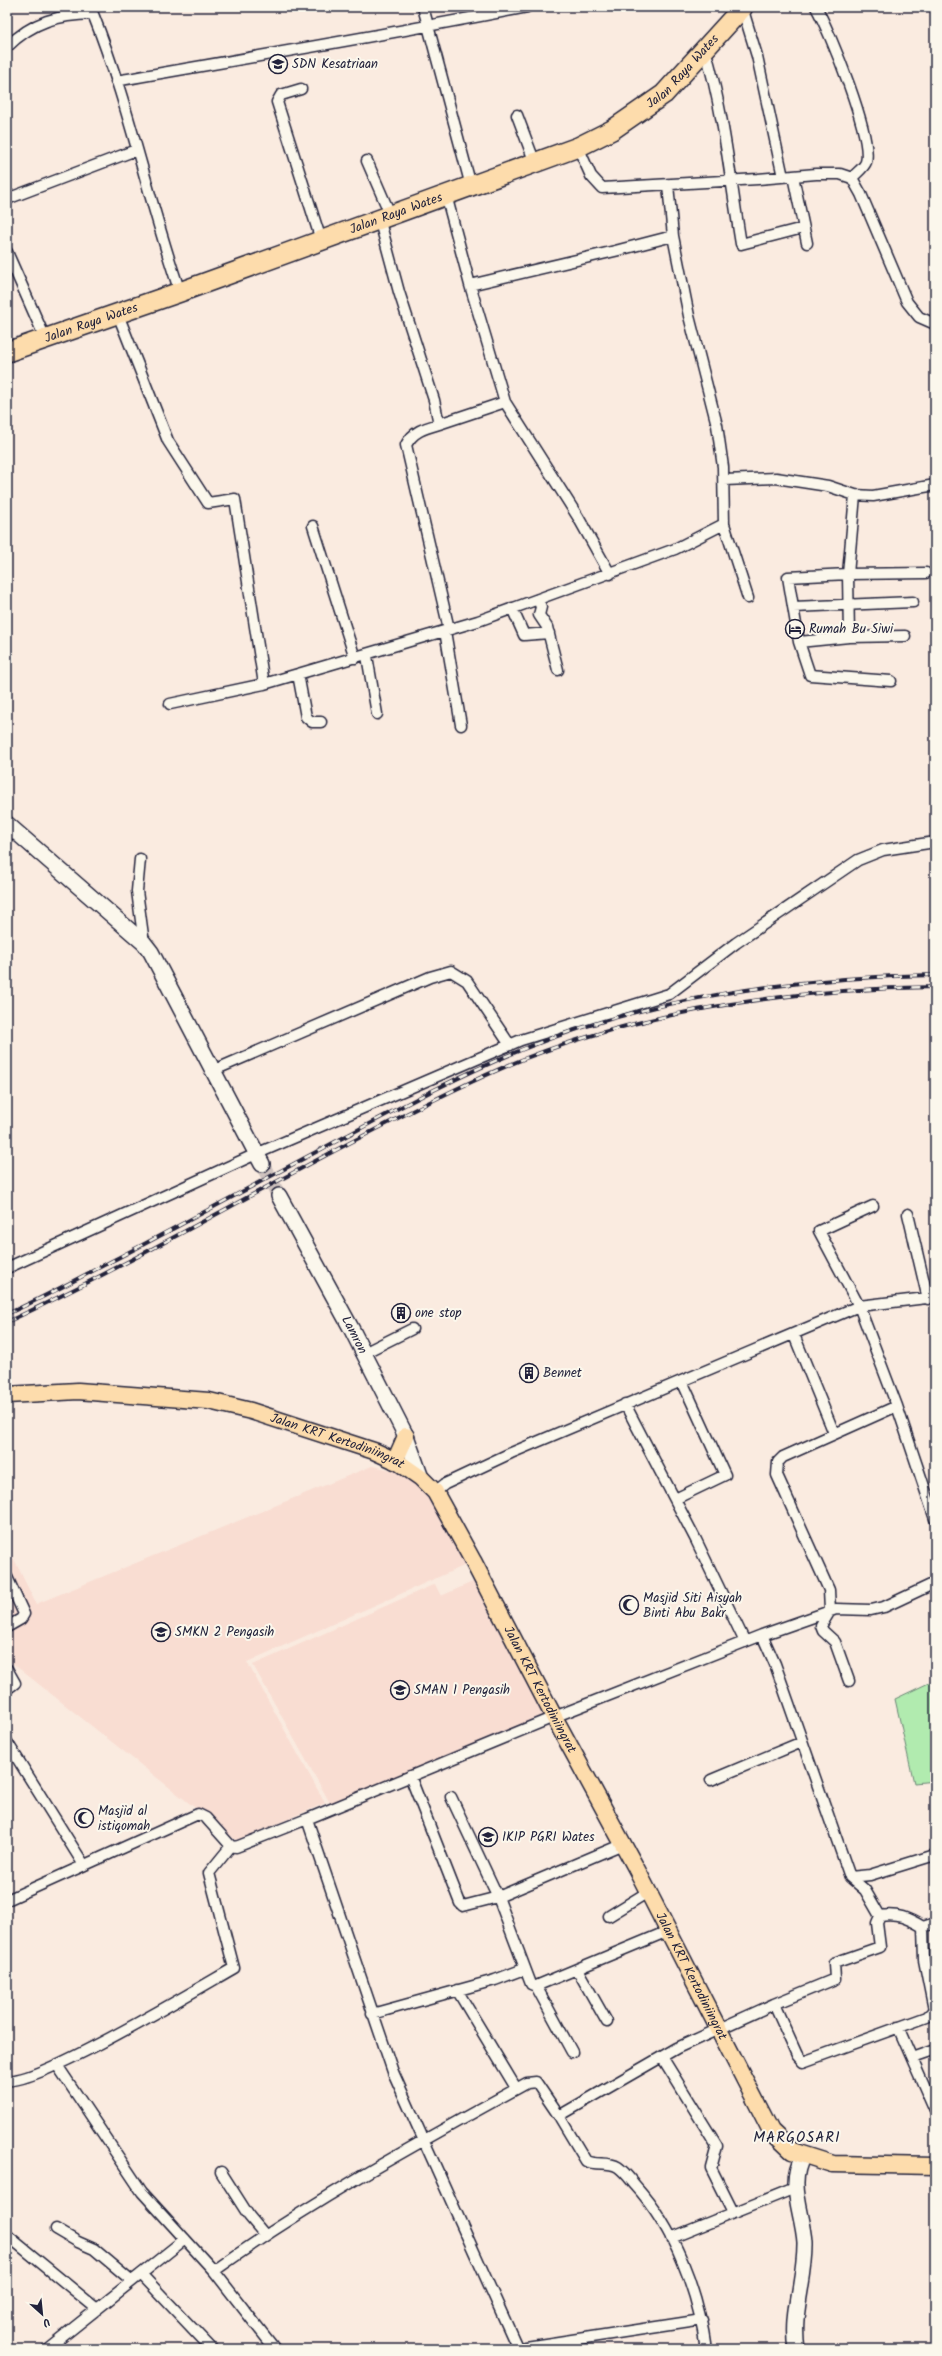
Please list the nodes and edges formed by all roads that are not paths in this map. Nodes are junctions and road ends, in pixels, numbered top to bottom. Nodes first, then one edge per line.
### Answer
1 (423, 7) edge
2 (526, 7) edge
3 (742, 7) edge
4 (816, 7) edge
5 (93, 10) edge
6 (427, 27) junction
7 (7, 47) edge
8 (705, 49) junction
9 (116, 81) junction
10 (301, 89) dead end
11 (517, 115) dead end
12 (578, 147) junction
13 (136, 150) junction
14 (367, 160) dead end
15 (535, 163) junction
16 (788, 177) junction
17 (852, 178) junction
18 (730, 181) junction
19 (668, 185) junction
20 (471, 186) junction
21 (446, 195) junction
22 (7, 199) edge
23 (384, 216) junction
24 (803, 228) junction
25 (673, 236) junction
26 (321, 240) junction
27 (808, 242) dead end
28 (7, 252) edge
29 (470, 285) junction
30 (180, 292) junction
31 (117, 312) junction
32 (935, 324) edge
33 (45, 338) junction
34 (7, 352) edge
35 (505, 402) junction
36 (439, 424) junction
37 (724, 480) junction
38 (935, 485) edge
39 (855, 495) junction
40 (724, 524) junction
41 (313, 526) dead end
42 (926, 573) dead end
43 (610, 574) junction
44 (848, 574) junction
45 (748, 598) dead end
46 (538, 599) junction
47 (914, 602) dead end
48 (848, 604) junction
49 (793, 607) junction
50 (512, 608) junction
51 (447, 630) junction
52 (549, 633) junction
53 (905, 636) dead end
54 (849, 637) junction
55 (800, 642) junction
56 (367, 656) junction
57 (355, 658) junction
58 (558, 670) dead end
59 (298, 674) junction
60 (891, 681) dead end
61 (264, 684) junction
62 (170, 704) dead end
63 (377, 714) dead end
64 (321, 722) dead end
65 (461, 725) dead end
66 (7, 824) edge
67 (935, 842) edge
68 (140, 859) dead end
69 (144, 943) junction
70 (510, 1045) junction
71 (212, 1071) junction
72 (259, 1159) junction
73 (279, 1196) tunnel mouth
74 (873, 1206) dead end
75 (908, 1214) dead end
76 (7, 1268) edge
77 (931, 1298) edge
78 (859, 1306) junction
79 (412, 1329) dead end
80 (794, 1335) junction
81 (364, 1353) junction
82 (682, 1381) junction
83 (7, 1395) edge
84 (626, 1404) junction
85 (897, 1406) junction
86 (834, 1433) junction
87 (406, 1436) junction
88 (395, 1461) junction
89 (421, 1478) junction
90 (435, 1492) junction
91 (675, 1499) junction
92 (935, 1519) edge
93 (7, 1577) edge
94 (935, 1583) edge
95 (830, 1611) junction
96 (7, 1627) edge
97 (762, 1635) junction
98 (745, 1642) junction
99 (7, 1669) edge
100 (849, 1681) dead end
101 (7, 1689) edge
102 (554, 1717) junction
103 (7, 1742) edge
104 (802, 1742) junction
105 (410, 1776) junction
106 (712, 1780) dead end
107 (452, 1797) dead end
108 (307, 1819) junction
109 (623, 1844) junction
110 (231, 1846) junction
111 (935, 1855) edge
112 (84, 1865) junction
113 (850, 1877) junction
114 (648, 1892) junction
115 (498, 1897) junction
116 (7, 1900) edge
117 (609, 1916) dead end
118 (880, 1916) junction
119 (935, 1924) edge
120 (923, 1927) junction
121 (668, 1931) junction
122 (524, 1969) junction
123 (577, 1969) junction
124 (536, 1986) junction
125 (457, 1990) junction
126 (774, 2004) junction
127 (372, 2014) junction
128 (607, 2022) dead end
129 (898, 2027) junction
130 (718, 2030) junction
131 (935, 2050) edge
132 (572, 2052) dead end
133 (662, 2057) junction
134 (912, 2058) junction
135 (57, 2065) junction
136 (7, 2080) edge
137 (516, 2088) junction
138 (935, 2111) edge
139 (559, 2116) junction
140 (424, 2140) junction
141 (803, 2156) junction
142 (935, 2166) edge
143 (221, 2172) dead end
144 (795, 2188) junction
145 (733, 2212) junction
146 (56, 2229) dead end
147 (7, 2234) edge
148 (265, 2235) junction
149 (671, 2238) junction
150 (185, 2239) junction
151 (214, 2271) junction
152 (141, 2274) junction
153 (132, 2281) junction
154 (97, 2309) junction
155 (702, 2320) junction
156 (515, 2348) edge
157 (47, 2349) edge
158 (212, 2349) edge
159 (275, 2349) edge
160 (706, 2349) edge
161 (797, 2349) edge

1 - 6 street
2 - 6 street
3 - 8 highway, Jalan Raya Wates
3 - 16 street
4 - 17 street
5 - 7 street
5 - 9 street
6 - 9 street
6 - 20 street
8 - 12 highway, Jalan Raya Wates
8 - 18 street
9 - 13 street
10 - 26 street
11 - 15 street
12 - 15 highway, Jalan Raya Wates
12 - 19 street
13 - 22 street
13 - 30 street
14 - 23 street
15 - 20 highway, Jalan Raya Wates
16 - 17 street
16 - 18 street
16 - 24 street
17 - 32 street
18 - 19 street
18 - 24 street
19 - 25 street
20 - 21 highway, Jalan Raya Wates
21 - 23 highway, Jalan Raya Wates
21 - 29 street
23 - 26 highway, Jalan Raya Wates
23 - 36 street
24 - 27 street
25 - 29 street
25 - 37 street
26 - 30 highway, Jalan Raya Wates
28 - 33 street
29 - 35 street
30 - 31 highway, Jalan Raya Wates
31 - 33 highway, Jalan Raya Wates
31 - 61 street
33 - 34 highway, Jalan Raya Wates
35 - 36 street
35 - 43 street
36 - 51 street
37 - 39 street
37 - 40 street
38 - 39 street
39 - 44 street
40 - 43 street
40 - 45 street
41 - 57 street
42 - 44 street
43 - 46 street
44 - 48 street
44 - 49 street
46 - 50 street
46 - 52 street
47 - 48 street
48 - 49 street
48 - 54 street
49 - 55 street
50 - 51 street
50 - 52 street
51 - 56 street
51 - 65 street
52 - 58 street
53 - 54 street
54 - 55 street
55 - 60 street
56 - 57 street
56 - 63 street
57 - 59 street
59 - 61 street
59 - 64 street
61 - 62 street
66 - 69 street
67 - 70 street
68 - 69 street
69 - 71 street
70 - 71 street
70 - 72 street
71 - 72 street
72 - 76 street
73 - 81 street, Lamron
74 - 78 street
75 - 77 street
77 - 78 street
78 - 80 street
78 - 85 street
79 - 81 street
80 - 82 street
80 - 86 street
81 - 87 street, Lamron
82 - 84 street
82 - 91 street
83 - 88 main road, Jalan KRT Kertodiniingrat
84 - 90 street
84 - 91 street
85 - 86 street
85 - 92 street
86 - 95 street
87 - 88 main road
87 - 89 street, Lamron
88 - 89 main road, Jalan KRT Kertodiniingrat
89 - 90 main road, Jalan KRT Kertodiniingrat
90 - 102 main road, Jalan KRT Kertodiniingrat
91 - 98 street
93 - 96 street
94 - 95 street
95 - 97 street
95 - 100 street
97 - 98 street
97 - 104 street
98 - 102 street
99 - 101 street
102 - 105 street
102 - 109 main road, Jalan KRT Kertodiniingrat
103 - 112 street
104 - 106 street
104 - 113 street
105 - 108 street
105 - 115 street
107 - 115 street
108 - 110 street
108 - 127 street
109 - 114 main road, Jalan KRT Kertodiniingrat
109 - 115 street
110 - 112 street
110 - 135 street
111 - 113 street
112 - 116 street
113 - 118 street
114 - 117 street
114 - 121 main road, Jalan KRT Kertodiniingrat
115 - 122 street
118 - 120 street
118 - 126 street
119 - 120 street
120 - 129 street
121 - 123 street
121 - 130 main road, Jalan KRT Kertodiniingrat
122 - 124 street
122 - 125 street
123 - 124 street
123 - 128 street
124 - 132 street
125 - 127 street
125 - 137 street
126 - 129 street
126 - 130 street
127 - 140 street
129 - 134 street
130 - 133 street
130 - 141 main road, Jalan KRT Kertodiniingrat
131 - 134 street
133 - 139 street
133 - 145 street
134 - 138 street
135 - 136 street
135 - 150 street
137 - 139 street
137 - 140 street
139 - 149 street
140 - 148 street
140 - 156 street
141 - 142 main road, Jalan KRT Kertodiniingrat
141 - 144 street
143 - 148 street
144 - 145 street
144 - 161 street
145 - 149 street
146 - 153 street
147 - 154 street
148 - 151 street
149 - 155 street
150 - 151 street
150 - 152 street
151 - 159 street
152 - 153 street
152 - 158 street
153 - 154 street
154 - 157 street
155 - 156 street
155 - 160 street

